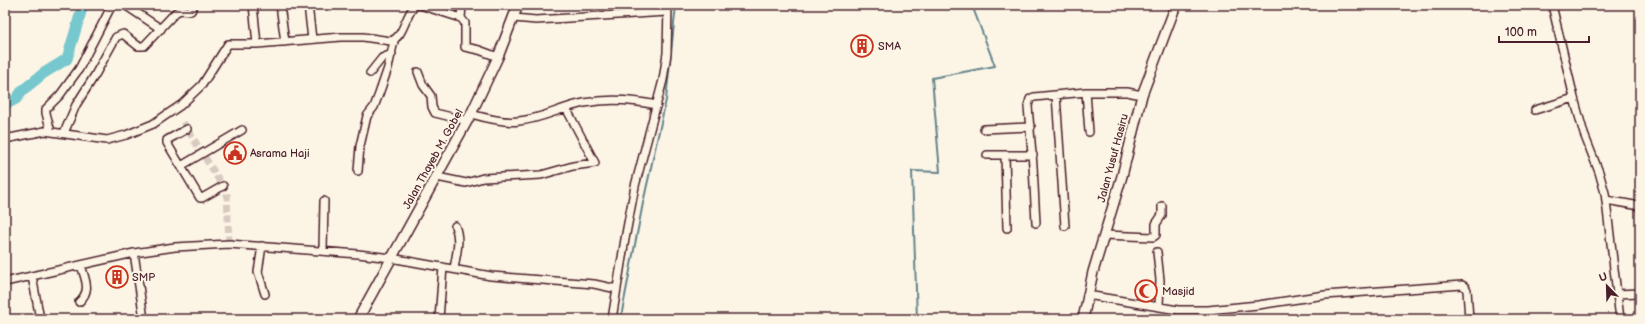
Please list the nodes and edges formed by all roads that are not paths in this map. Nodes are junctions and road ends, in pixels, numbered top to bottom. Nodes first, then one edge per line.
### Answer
1 (112, 5) edge
2 (125, 5) edge
3 (194, 5) edge
4 (253, 5) edge
5 (280, 5) edge
6 (308, 5) edge
7 (416, 5) edge
8 (420, 5) edge
9 (462, 5) edge
10 (518, 5) edge
11 (1176, 5) edge
12 (1552, 5) edge
13 (667, 9) edge
14 (461, 18) junction
15 (514, 18) junction
16 (161, 29) junction
17 (312, 39) junction
18 (394, 41) junction
19 (285, 42) junction
20 (257, 44) junction
21 (392, 54) junction
22 (498, 57) junction
23 (418, 72) dead end
24 (370, 73) dead end
25 (1086, 92) junction
26 (1056, 95) junction
27 (1142, 95) junction
28 (1574, 98) junction
29 (657, 105) junction
30 (566, 108) junction
31 (1534, 110) dead end
32 (469, 117) junction
33 (1031, 127) junction
34 (187, 129) dead end
35 (984, 129) dead end
36 (242, 130) dead end
37 (52, 132) junction
38 (1088, 132) dead end
39 (64, 133) junction
40 (5, 138) edge
41 (986, 155) dead end
42 (1005, 155) junction
43 (1033, 155) junction
44 (181, 166) junction
45 (358, 171) dead end
46 (437, 177) junction
47 (222, 186) dead end
48 (1606, 200) junction
49 (324, 201) dead end
50 (1162, 206) dead end
51 (1640, 206) edge
52 (1036, 223) dead end
53 (455, 226) dead end
54 (1065, 226) dead end
55 (1007, 228) dead end
56 (1104, 235) junction
57 (262, 246) junction
58 (323, 251) junction
59 (1157, 252) dead end
60 (134, 253) junction
61 (391, 258) junction
62 (81, 265) junction
63 (443, 267) junction
64 (454, 269) junction
65 (32, 276) junction
66 (5, 282) edge
67 (617, 289) junction
68 (1640, 293) edge
69 (265, 294) dead end
70 (1616, 294) junction
71 (1087, 295) junction
72 (79, 302) dead end
73 (1159, 307) junction
74 (616, 318) edge
75 (40, 319) edge
76 (144, 319) edge
77 (358, 319) edge
78 (439, 319) edge
79 (1083, 319) edge
80 (1469, 319) edge
81 (1620, 319) edge

1 - 37 street
2 - 16 street
3 - 16 street
4 - 20 street
5 - 19 street
6 - 17 street
7 - 18 street
8 - 14 street
9 - 14 street
10 - 15 main road, Jalan Thayeb M. Gobel
11 - 27 main road, Jalan Yusuf Hasiru
12 - 28 street
13 - 15 street
13 - 29 street
14 - 22 street
15 - 22 main road, Jalan Thayeb M. Gobel
16 - 39 street
17 - 18 street
17 - 19 street
18 - 21 street
19 - 20 street
20 - 39 street
21 - 24 street
21 - 45 street
22 - 32 main road, Jalan Thayeb M. Gobel
23 - 32 street
25 - 26 street
25 - 27 street
25 - 38 street
26 - 33 street
26 - 54 street
27 - 56 main road, Jalan Yusuf Hasiru
28 - 31 street
28 - 48 street
29 - 30 street
29 - 67 street
30 - 32 street
30 - 46 street
32 - 46 main road, Jalan Thayeb M. Gobel
33 - 35 street
33 - 43 street
34 - 44 street
36 - 44 street
37 - 39 street
37 - 40 street
41 - 42 street
42 - 43 street
42 - 55 street
43 - 52 street
44 - 47 street
46 - 61 main road, Jalan Thayeb M. Gobel
48 - 51 street
48 - 70 street
49 - 58 street
50 - 56 street
53 - 64 street
56 - 71 main road, Jalan Yusuf Hasiru
57 - 58 street
57 - 60 street
57 - 69 street
58 - 61 street
59 - 73 street
60 - 62 street
60 - 76 street
61 - 63 street
61 - 77 main road, Jalan Thayeb M. Gobel
62 - 65 street
62 - 72 street
63 - 64 street
63 - 78 street
64 - 67 street
65 - 66 street
65 - 75 street
67 - 74 street
68 - 70 street
70 - 81 street
71 - 73 street
71 - 79 main road, Jalan Yusuf Hasiru
73 - 80 street

